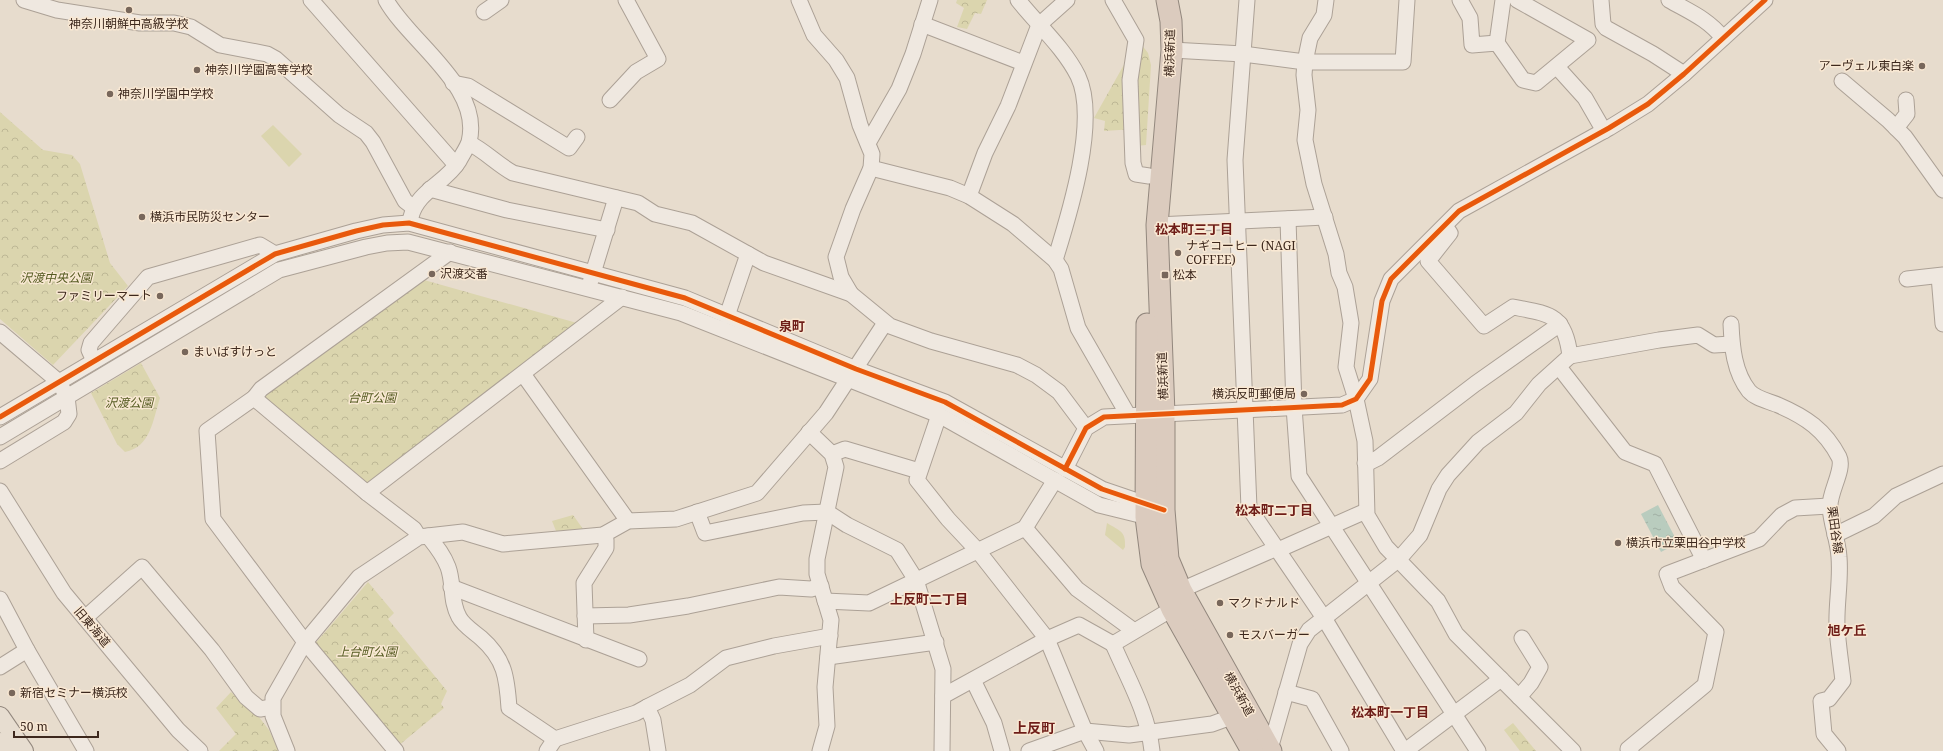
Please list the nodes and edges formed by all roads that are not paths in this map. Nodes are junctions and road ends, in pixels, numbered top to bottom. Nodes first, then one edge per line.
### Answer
1 (24, 0) edge
2 (311, 0) edge
3 (501, 0) edge
4 (626, 0) edge
5 (799, 0) edge
6 (930, 0) edge
7 (1018, 0) edge
8 (1067, 0) edge
9 (1113, 0) edge
10 (1156, 0) edge
11 (1167, 0) edge
12 (1247, 0) edge
13 (1326, 0) edge
14 (1407, 0) edge
15 (1460, 0) edge
16 (1503, 0) edge
17 (1517, 0) edge
18 (1601, 0) edge
19 (1669, 0) edge
20 (388, 1) edge
21 (1761, 2) edge
22 (484, 12) dead end
23 (922, 24) junction
24 (1039, 25) junction
25 (1597, 33) junction
26 (1724, 38) junction
27 (1497, 42) junction
28 (1172, 50) junction
29 (1243, 54) junction
30 (1305, 62) junction
31 (1023, 63) junction
32 (1556, 67) junction
33 (1684, 74) junction
34 (1842, 81) dead end
35 (453, 83) junction
36 (610, 100) dead end
37 (1906, 100) dead end
38 (1896, 128) junction
39 (1604, 131) junction
40 (577, 137) dead end
41 (469, 143) junction
42 (868, 143) junction
43 (456, 166) junction
44 (871, 168) junction
45 (1149, 176) junction
46 (430, 189) junction
47 (1943, 190) edge
48 (969, 196) junction
49 (616, 198) junction
50 (413, 208) junction
51 (1325, 217) junction
52 (1288, 219) junction
53 (1237, 222) junction
54 (409, 224) junction
55 (1157, 225) junction
56 (1445, 226) junction
57 (607, 230) junction
58 (408, 242) junction
59 (450, 252) junction
60 (275, 254) junction
61 (748, 254) junction
62 (1055, 260) junction
63 (594, 274) junction
64 (1941, 276) edge
65 (1907, 280) dead end
66 (589, 289) junction
67 (851, 294) junction
68 (622, 297) junction
69 (727, 316) junction
70 (885, 323) junction
71 (1560, 324) junction
72 (1731, 324) dead end
73 (1943, 324) edge
74 (0, 332) edge
75 (1732, 344) junction
76 (1570, 356) junction
77 (94, 361) junction
78 (1559, 367) junction
79 (523, 374) junction
80 (852, 374) junction
81 (58, 382) junction
82 (67, 397) junction
83 (254, 398) junction
84 (1356, 399) junction
85 (1294, 407) junction
86 (1245, 409) junction
87 (939, 415) junction
88 (1147, 415) junction
89 (0, 417) edge
90 (1086, 428) junction
91 (810, 432) junction
92 (0, 437) edge
93 (832, 454) junction
94 (0, 461) edge
95 (1365, 463) junction
96 (919, 471) junction
97 (1060, 474) junction
98 (1943, 474) edge
99 (0, 491) edge
100 (367, 493) junction
101 (1830, 506) junction
102 (1366, 511) junction
103 (697, 512) junction
104 (827, 512) junction
105 (1155, 513) junction
106 (628, 521) junction
107 (1331, 525) junction
108 (1025, 528) junction
109 (603, 535) junction
110 (1835, 535) junction
111 (424, 537) junction
112 (1277, 549) junction
113 (978, 551) junction
114 (1399, 559) junction
115 (1704, 560) junction
116 (916, 580) junction
117 (1368, 583) junction
118 (821, 586) junction
119 (451, 587) junction
120 (1181, 590) junction
121 (0, 599) edge
122 (825, 601) junction
123 (1172, 609) junction
124 (585, 616) junction
125 (85, 618) junction
126 (1324, 618) junction
127 (1134, 630) junction
128 (830, 636) junction
129 (1522, 638) dead end
130 (1047, 639) junction
131 (586, 640) junction
132 (305, 642) junction
133 (936, 642) junction
134 (1113, 644) junction
135 (27, 650) junction
136 (828, 657) junction
137 (639, 659) dead end
138 (0, 667) edge
139 (1501, 679) junction
140 (973, 680) junction
141 (1286, 692) junction
142 (943, 696) junction
143 (1519, 698) junction
144 (272, 707) junction
145 (647, 707) junction
146 (1454, 714) junction
147 (0, 716) edge
148 (1234, 716) junction
149 (1086, 731) junction
150 (1150, 732) junction
151 (0, 742) edge
152 (551, 745) edge
153 (1264, 750) edge
154 (6, 751) edge
155 (24, 751) edge
156 (86, 751) edge
157 (200, 751) edge
158 (287, 751) edge
159 (396, 751) edge
160 (658, 751) edge
161 (820, 751) edge
162 (942, 751) edge
163 (1002, 751) edge
164 (1029, 751) edge
165 (1096, 751) edge
166 (1152, 751) edge
167 (1341, 751) edge
168 (1404, 751) edge
169 (1478, 751) edge
170 (1573, 751) edge
171 (1630, 751) edge
172 (1838, 751) edge

1 - 50 street
2 - 43 street
3 - 22 street
4 - 36 street
5 - 42 street
6 - 23 street
7 - 24 street
8 - 24 street
9 - 45 street
10 - 45 highway, 横浜新道
11 - 28 highway, 横浜新道
12 - 29 street
13 - 30 street
14 - 30 street
15 - 27 street
16 - 27 street
17 - 25 street
18 - 25 street
19 - 26 street
20 - 35 street
21 - 26 street
23 - 31 street
23 - 42 street
24 - 31 street
24 - 62 street
25 - 32 street
25 - 33 street
26 - 33 street
27 - 32 street
28 - 29 street
28 - 55 highway, 横浜新道
29 - 30 street
29 - 53 street
30 - 51 street
31 - 48 street
32 - 39 street
33 - 39 street
34 - 38 street
35 - 40 street
35 - 41 street
37 - 38 street
38 - 47 street
39 - 56 street
41 - 43 street
41 - 49 street
42 - 44 street
43 - 46 street
44 - 48 street
44 - 67 street
45 - 88 highway, 横浜新道
46 - 50 street
46 - 57 street
48 - 62 street
49 - 57 street
49 - 61 street
50 - 54 street
51 - 52 street
51 - 84 street
52 - 53 street
52 - 85 street
53 - 55 street
53 - 86 street
54 - 58 street
54 - 60 street
54 - 63 street
55 - 88 highway, 横浜新道
56 - 71 street
56 - 84 street
57 - 63 street
58 - 59 street
58 - 82 street
59 - 66 street
59 - 83 street
60 - 77 street
60 - 77 street
61 - 67 street
61 - 69 street
62 - 88 street
63 - 66 street
63 - 69 street
64 - 65 street
64 - 73 street
66 - 68 street
67 - 70 street
68 - 79 street
68 - 80 street
69 - 80 street
70 - 80 street
70 - 90 street
71 - 76 street
71 - 95 street
72 - 75 street, 栗田谷線
74 - 81 street
75 - 76 street
75 - 101 street, 栗田谷線
76 - 78 street
77 - 81 street
78 - 114 street
78 - 115 street
79 - 100 street
79 - 106 street
80 - 87 street
80 - 91 street
80 - 97 street
81 - 82 street
81 - 89 street
82 - 92 street
82 - 94 street
83 - 100 street
83 - 132 street
84 - 85 street
84 - 95 street
85 - 86 street
85 - 107 street
86 - 88 street
86 - 112 street
87 - 96 street
87 - 97 street
88 - 90 street
88 - 105 highway, 横浜新道
90 - 97 street
91 - 93 street
91 - 103 street
93 - 96 street
93 - 104 street
95 - 102 street
96 - 113 street
97 - 105 street
97 - 108 street
98 - 110 street
99 - 125 street, 旧東海道
100 - 111 street
101 - 110 street, 栗田谷線
101 - 115 street
102 - 107 street
102 - 114 street
103 - 104 street
103 - 106 street
104 - 116 street
104 - 118 street
105 - 120 highway, 横浜新道
105 - 123 highway, 横浜新道
106 - 109 street
107 - 112 street
107 - 117 street
108 - 113 street
108 - 127 street
109 - 111 street
109 - 124 street
110 - 172 street, 栗田谷線
111 - 119 street
111 - 132 street
112 - 120 street
112 - 126 street
113 - 116 street
113 - 130 street
114 - 117 street
114 - 139 street
115 - 171 street
116 - 122 street
116 - 133 street
117 - 126 street
117 - 146 street
118 - 122 street
118 - 124 street
119 - 131 street
119 - 152 street
120 - 153 highway, 横浜新道
121 - 135 street
122 - 128 street
123 - 127 street
123 - 148 highway, 横浜新道
124 - 131 street
125 - 144 street
125 - 157 street, 旧東海道
126 - 141 street
126 - 168 street
127 - 134 street
128 - 136 street
128 - 145 street
129 - 143 street
130 - 134 street
130 - 140 street
130 - 149 street
131 - 137 street
132 - 144 street
132 - 159 street
133 - 136 street
133 - 142 street
134 - 150 street
135 - 138 street
135 - 156 street
136 - 161 street
139 - 143 street
139 - 146 street
140 - 142 street
140 - 163 street
141 - 153 street
141 - 167 street
142 - 162 street
143 - 170 street
144 - 158 street
145 - 152 street
145 - 160 street
146 - 168 street
146 - 169 street
147 - 155 main road
148 - 150 street
148 - 153 highway, 横浜新道
149 - 150 street
149 - 164 street
149 - 165 street
150 - 166 street
151 - 154 main road

